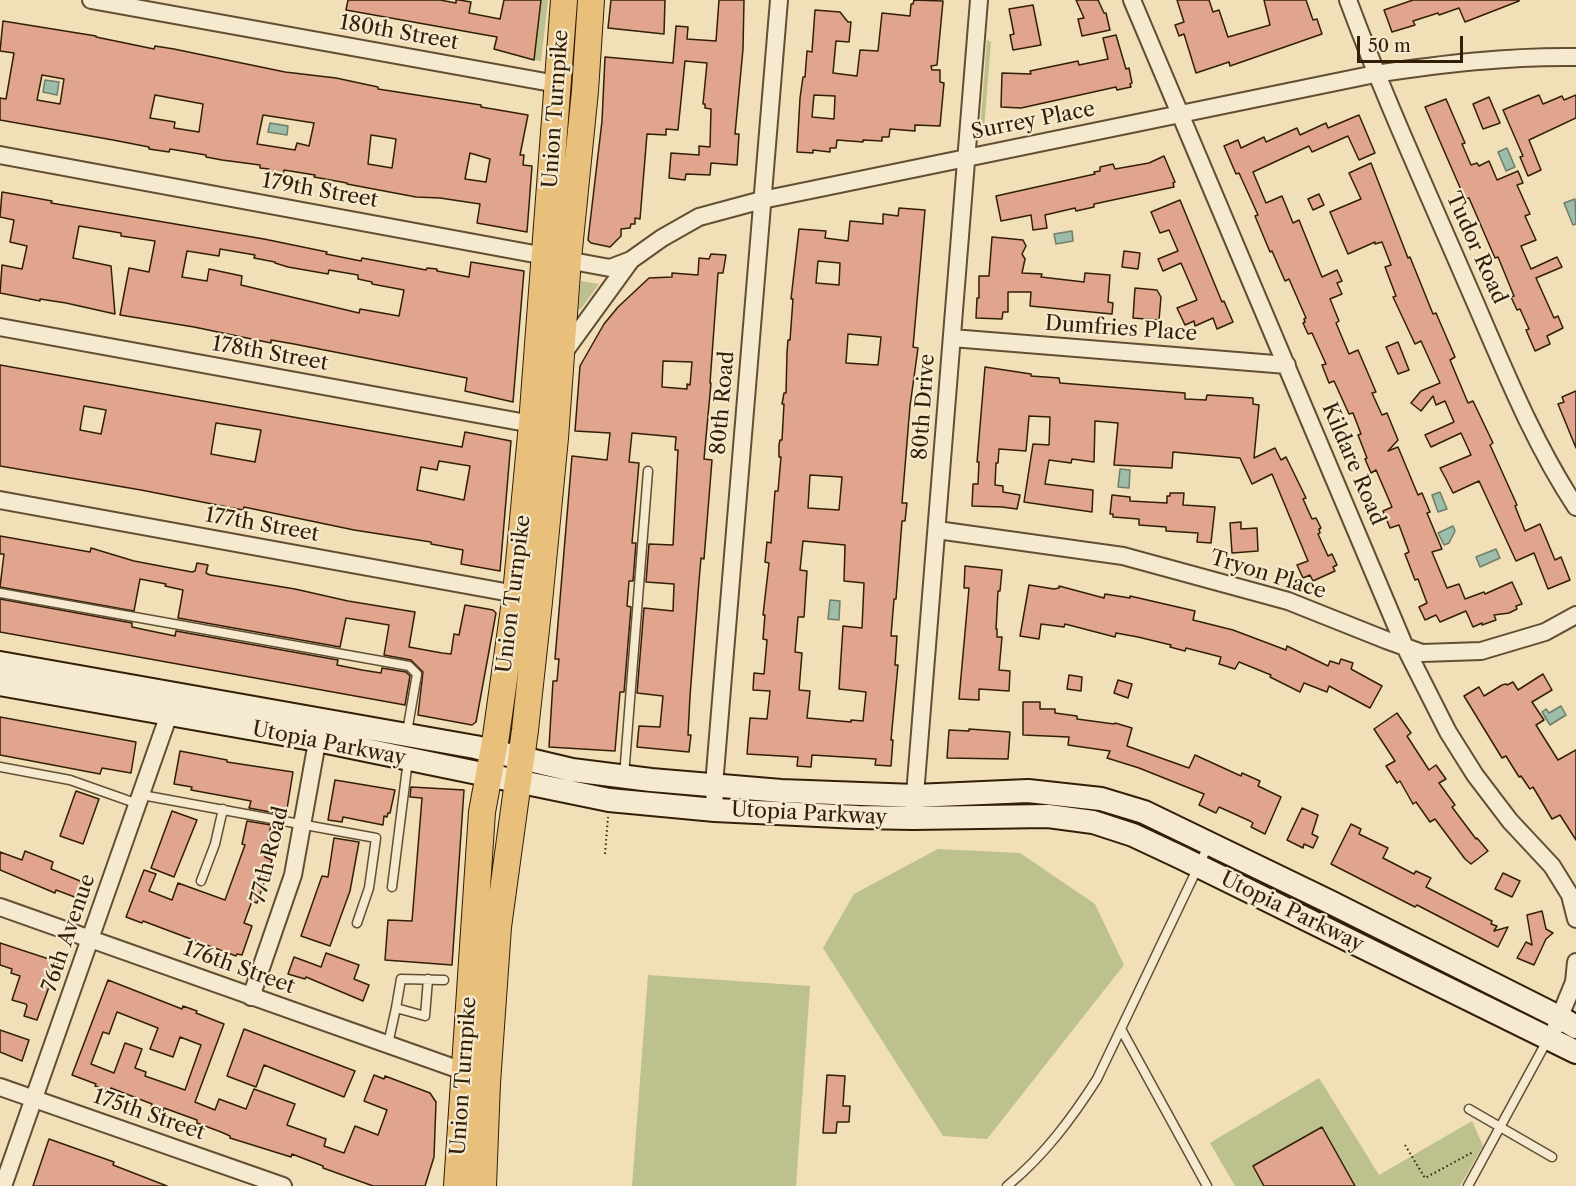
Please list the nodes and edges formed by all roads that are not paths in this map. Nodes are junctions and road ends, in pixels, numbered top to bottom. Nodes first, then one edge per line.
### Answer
1 (91, 0) edge
2 (564, 0) edge
3 (591, 0) edge
4 (779, 0) edge
5 (979, 0) edge
6 (1132, 0) edge
7 (1348, 0) edge
8 (1576, 57) edge
9 (1375, 74) junction
10 (557, 84) junction
11 (1181, 114) junction
12 (0, 155) edge
13 (966, 158) junction
14 (762, 200) junction
15 (556, 257) junction
16 (631, 260) junction
17 (0, 327) edge
18 (952, 338) junction
19 (561, 356) junction
20 (1287, 365) junction
21 (532, 424) junction
22 (648, 471) dead end
23 (0, 500) edge
24 (1576, 507) edge
25 (937, 530) junction
26 (0, 593) edge
27 (516, 594) junction
28 (1576, 615) edge
29 (1404, 647) junction
30 (0, 663) edge
31 (0, 684) edge
32 (172, 705) junction
33 (319, 730) junction
34 (407, 735) junction
35 (408, 759) junction
36 (491, 764) junction
37 (0, 767) edge
38 (520, 771) junction
39 (624, 777) junction
40 (714, 785) junction
41 (140, 800) junction
42 (914, 807) junction
43 (223, 809) junction
44 (715, 810) junction
45 (302, 824) junction
46 (1210, 843) junction
47 (1198, 867) junction
48 (201, 881) dead end
49 (392, 887) dead end
50 (0, 907) edge
51 (1576, 920) edge
52 (357, 923) dead end
53 (91, 939) junction
54 (1576, 962) edge
55 (428, 979) junction
56 (444, 980) dead end
57 (251, 997) junction
58 (396, 1008) junction
59 (1568, 1022) edge
60 (1121, 1029) junction
61 (1549, 1038) junction
62 (388, 1044) junction
63 (1576, 1052) edge
64 (463, 1071) junction
65 (0, 1087) edge
66 (34, 1099) junction
67 (1469, 1109) dead end
68 (1500, 1126) junction
69 (1552, 1156) dead end
70 (3, 1186) edge
71 (283, 1186) edge
72 (457, 1186) edge
73 (483, 1186) edge
74 (1008, 1186) edge
75 (1207, 1186) edge
76 (1468, 1186) edge

1 - 10 street, 180th Street
2 - 10 main road, Union Turnpike
3 - 15 main road, Union Turnpike
4 - 14 street, 80th Road
5 - 13 street, 80th Drive
6 - 11 street, Kildare Road
7 - 9 street, Tudor Road
8 - 9 street, Surrey Place
9 - 11 street, Surrey Place
9 - 24 street, Tudor Road
10 - 15 main road, Union Turnpike
11 - 13 street, Surrey Place
11 - 20 street, Kildare Road
12 - 15 street, 179th Street
13 - 14 street, Surrey Place
13 - 18 street, 80th Drive
14 - 16 street, Surrey Place
14 - 40 street, 80th Road
15 - 16 street, 179th Street
15 - 19 main road, Union Turnpike
15 - 21 main road, Union Turnpike
16 - 19 street, Surrey Place
17 - 21 street, 178th Street
18 - 20 street, Dumfries Place
18 - 25 street, 80th Drive
19 - 38 main road, Union Turnpike
20 - 29 street, Kildare Road
21 - 27 main road, Union Turnpike
22 - 39 lane
23 - 27 street, 177th Street
25 - 29 street, Tryon Place
25 - 42 street, 80th Drive
26 - 34 lane
27 - 36 main road, Union Turnpike
28 - 29 street, Tryon Place
29 - 51 street, Kildare Road
30 - 32 main road, Utopia Parkway
31 - 32 main road, Utopia Parkway
32 - 33 main road, Utopia Parkway
32 - 41 street, 76th Avenue
33 - 34 main road, Utopia Parkway
33 - 35 main road, Utopia Parkway
33 - 45 street, 77th Road
34 - 36 main road, Utopia Parkway
35 - 36 main road, Utopia Parkway
35 - 49 lane
36 - 38 main road, Utopia Parkway
36 - 64 main road, Union Turnpike
37 - 41 lane
38 - 39 main road, Utopia Parkway
38 - 44 main road, Utopia Parkway
38 - 73 main road, Union Turnpike
39 - 40 main road, Utopia Parkway
40 - 42 main road, Utopia Parkway
40 - 44 street, 80th Road
41 - 43 lane
41 - 53 street, 76th Avenue
42 - 44 main road, Utopia Parkway
42 - 46 main road, Utopia Parkway
42 - 47 main road, Utopia Parkway
43 - 45 lane
43 - 48 lane
45 - 52 lane
45 - 57 street, 77th Road
46 - 47 lane
46 - 59 main road, Utopia Parkway
47 - 60 lane
47 - 61 main road, Utopia Parkway
50 - 53 street, 176th Street
53 - 57 street, 176th Street
53 - 66 street, 76th Avenue
54 - 59 street
55 - 56 lane
55 - 58 lane
55 - 58 lane
57 - 62 street, 176th Street
58 - 62 lane
59 - 61 street
60 - 74 lane
60 - 75 lane
61 - 63 main road, Utopia Parkway
61 - 68 lane
62 - 64 street, 176th Street
64 - 72 main road, Union Turnpike
65 - 66 street, 175th Street
66 - 70 street, 76th Avenue
66 - 71 street, 175th Street
67 - 68 lane
68 - 69 lane
68 - 76 lane

